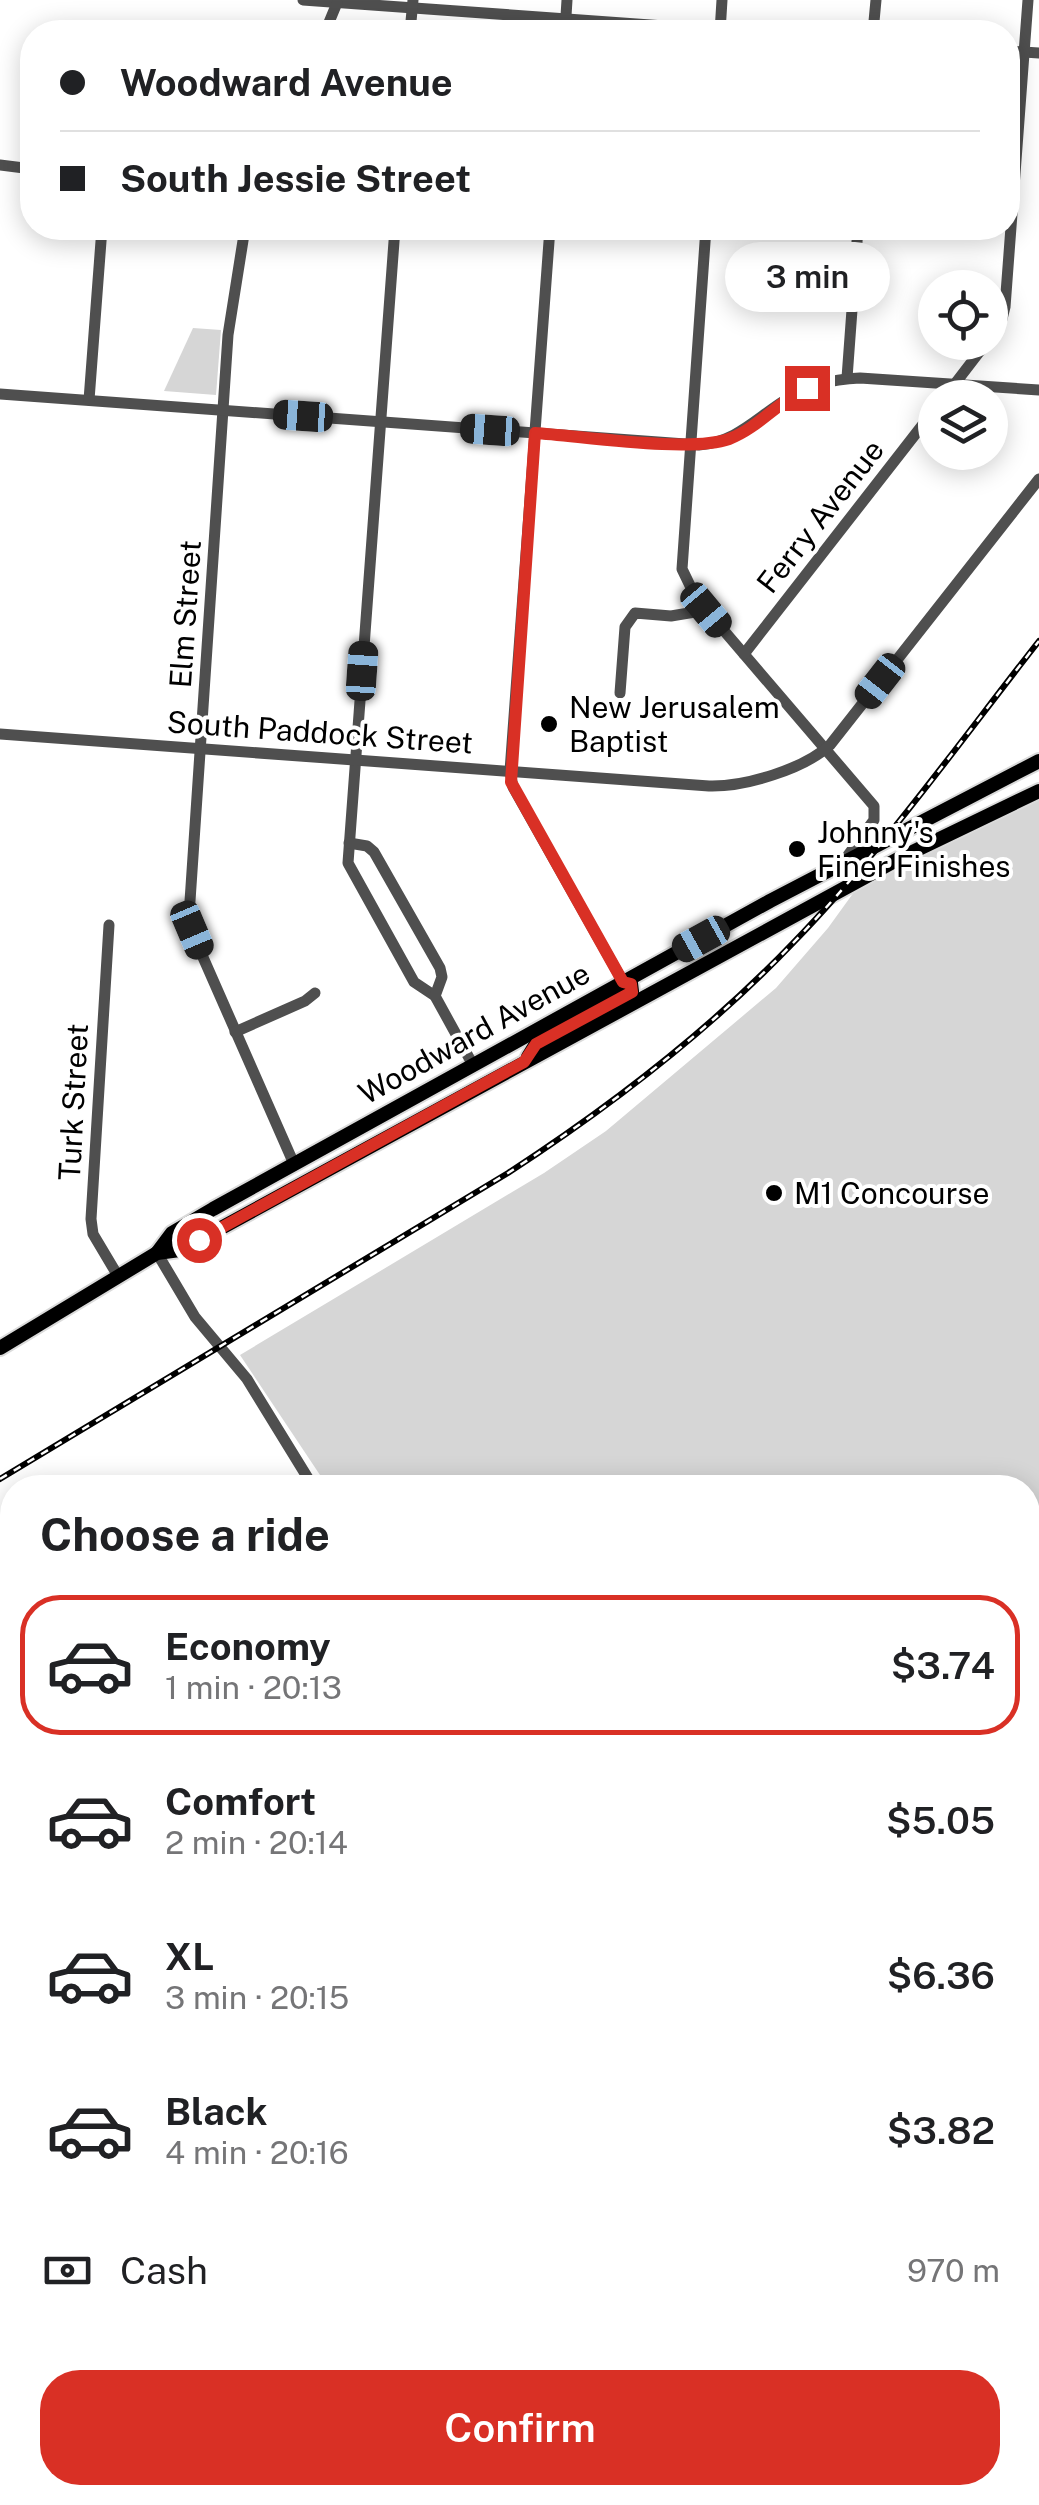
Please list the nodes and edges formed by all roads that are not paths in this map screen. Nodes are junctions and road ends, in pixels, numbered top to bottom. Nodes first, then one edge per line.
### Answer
1 (302, 0) edge
2 (1028, 0) edge
3 (337, 3) junction
4 (412, 4) edge
5 (330, 20) edge
6 (524, 20) edge
7 (1020, 52) edge
8 (1024, 52) junction
9 (1039, 54) edge
10 (1020, 109) edge
11 (101, 240) edge
12 (243, 240) edge
13 (394, 240) edge
14 (549, 240) edge
15 (705, 240) edge
16 (857, 240) edge
17 (1011, 240) edge
18 (1008, 279) edge
19 (847, 378) junction
20 (918, 382) edge
21 (1008, 388) edge
22 (1039, 390) edge
23 (0, 394) edge
24 (88, 400) junction
25 (224, 410) junction
26 (381, 422) junction
27 (918, 432) edge
28 (535, 433) junction
29 (690, 444) junction
30 (1039, 480) edge
31 (706, 610) junction
32 (744, 654) junction
33 (620, 693) dead end
34 (0, 734) edge
35 (200, 749) junction
36 (825, 750) junction
37 (356, 760) junction
38 (1039, 761) edge
39 (510, 771) junction
40 (1039, 791) edge
41 (349, 843) junction
42 (843, 862) junction
43 (108, 925) dead end
44 (623, 982) junction
45 (315, 993) dead end
46 (434, 996) junction
47 (236, 1032) junction
48 (524, 1062) junction
49 (473, 1064) junction
50 (414, 1122) junction
51 (294, 1164) junction
52 (157, 1253) junction
53 (118, 1276) junction
54 (0, 1348) edge
55 (306, 1475) edge

1 - 3 street
2 - 8 street
3 - 4 street
3 - 5 street
4 - 6 street
7 - 8 street
8 - 9 street
8 - 10 street
11 - 24 street
12 - 25 street, Elm Street
13 - 26 street
14 - 28 street
15 - 29 street
16 - 19 street
17 - 18 street
19 - 20 street
19 - 29 street
21 - 22 street
23 - 24 street
24 - 25 street
25 - 26 street
25 - 35 street, Elm Street
26 - 28 street
26 - 37 street
27 - 32 street, Ferry Avenue
28 - 29 street
28 - 39 street
29 - 31 street
30 - 36 street, South Paddock Street
31 - 32 street
31 - 33 street
32 - 36 street
34 - 35 street, South Paddock Street
35 - 37 street, South Paddock Street
35 - 47 street, Elm Street
36 - 39 street, South Paddock Street
36 - 42 street
37 - 39 street, South Paddock Street
37 - 41 street
38 - 42 main road, Woodward Avenue
39 - 44 street
40 - 48 main road, Woodward Avenue
41 - 46 street
41 - 46 street
42 - 44 main road, Woodward Avenue
43 - 53 street, Turk Street
44 - 48 main road
44 - 49 main road, Woodward Avenue
45 - 47 street
46 - 49 street
47 - 51 street, Elm Street
48 - 50 main road, Woodward Avenue
49 - 50 main road
49 - 51 main road, Woodward Avenue
50 - 52 main road, Woodward Avenue
51 - 52 main road, Woodward Avenue
52 - 53 main road, Woodward Avenue
52 - 55 street
53 - 54 main road, Woodward Avenue

